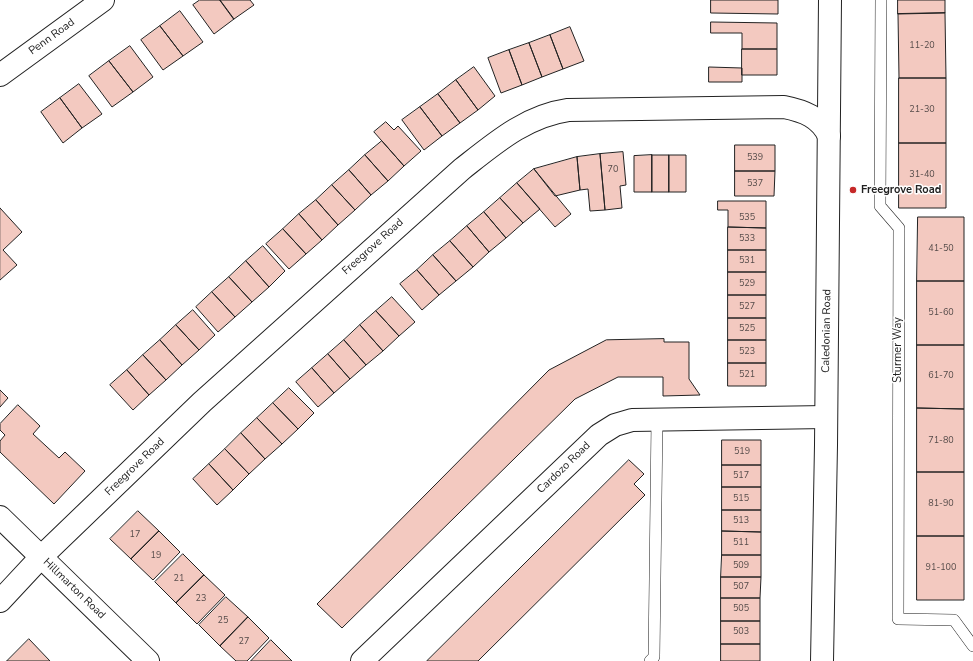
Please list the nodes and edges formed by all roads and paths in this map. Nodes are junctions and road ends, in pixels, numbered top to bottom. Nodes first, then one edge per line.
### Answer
1 (103, 0) edge
2 (830, 0) edge
3 (881, 0) edge
4 (0, 75) edge
5 (829, 136) junction
6 (826, 417) junction
7 (657, 421) junction
8 (0, 517) edge
9 (41, 557) junction
10 (0, 601) edge
11 (973, 646) edge
12 (653, 660) edge
13 (148, 661) edge
14 (362, 661) edge
15 (822, 661) edge

1 - 4 street, Penn Road
2 - 5 street, Caledonian Road
3 - 11 lane, Sturmer Way
5 - 6 street, Caledonian Road
5 - 9 street, Freegrove Road
6 - 7 street, Cardozo Road
6 - 15 street, Caledonian Road
7 - 12 lane
7 - 14 street, Cardozo Road
8 - 9 street, Hillmarton Road
9 - 10 street, Freegrove Road
9 - 13 street, Hillmarton Road

